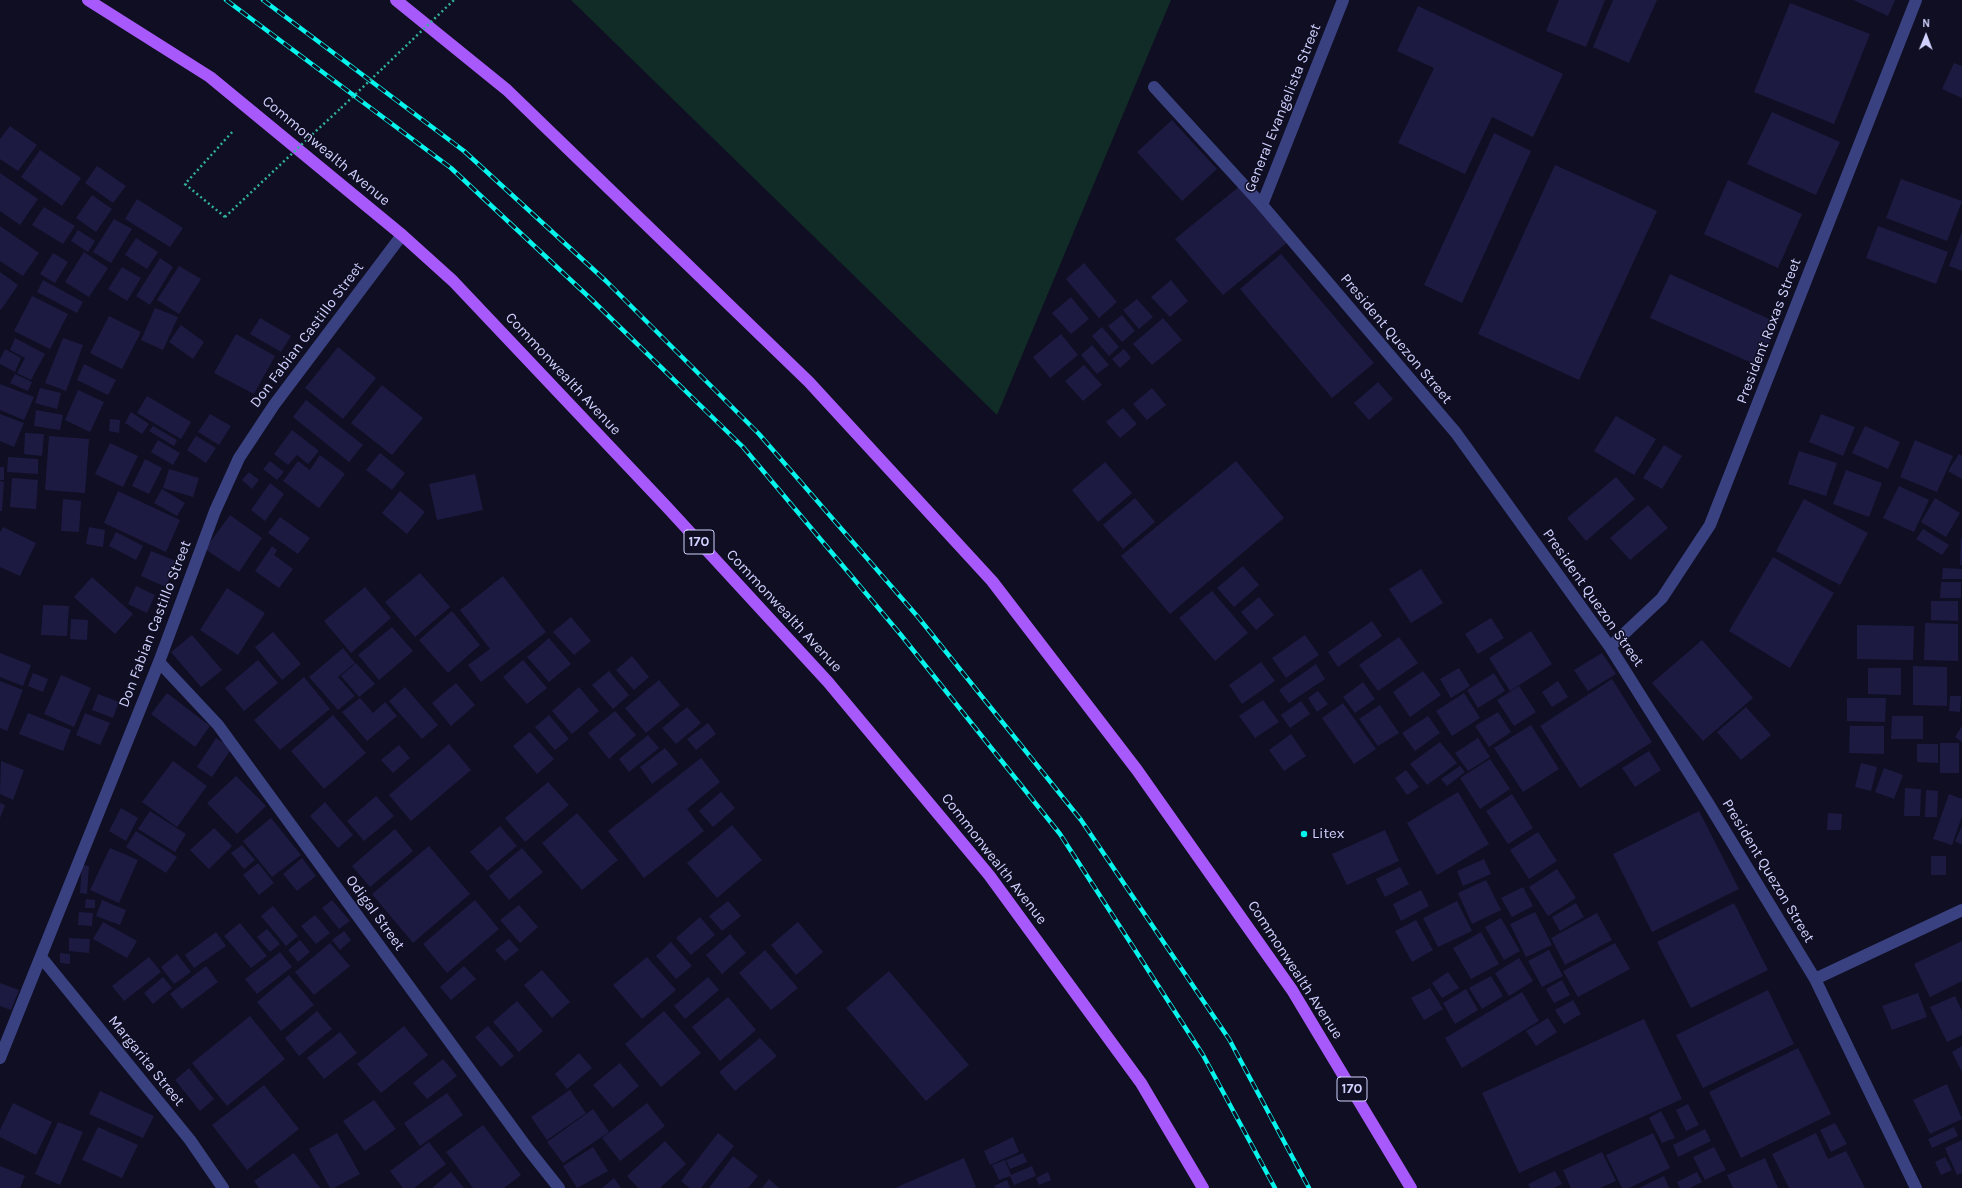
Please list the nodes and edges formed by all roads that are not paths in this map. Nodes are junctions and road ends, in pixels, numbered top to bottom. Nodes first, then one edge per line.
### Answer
1 (88, 0) edge
2 (396, 0) edge
3 (1343, 0) edge
4 (1916, 0) edge
5 (1154, 87) dead end
6 (1262, 205) junction
7 (402, 235) junction
8 (1610, 647) junction
9 (159, 662) junction
10 (1962, 910) edge
11 (41, 957) junction
12 (1815, 979) junction
13 (0, 1058) edge
14 (223, 1188) edge
15 (559, 1188) edge
16 (1203, 1188) edge
17 (1411, 1188) edge
18 (1916, 1188) edge

1 - 7 main road, Commonwealth Avenue / 170
2 - 17 main road, Commonwealth Avenue / 170
3 - 6 street, General Evangelista Street
4 - 8 street, President Roxas Street
5 - 6 street, President Quezon Street
6 - 8 street, President Quezon Street
7 - 9 street, Don Fabian Castillo Street
7 - 16 main road, Commonwealth Avenue / 170
8 - 12 street, President Quezon Street
9 - 11 street, Don Fabian Castillo Street
9 - 15 street, Odigal Street
10 - 12 street
11 - 13 street, Don Fabian Castillo Street
11 - 14 street, Margarita Street
12 - 18 street, President Quezon Street

